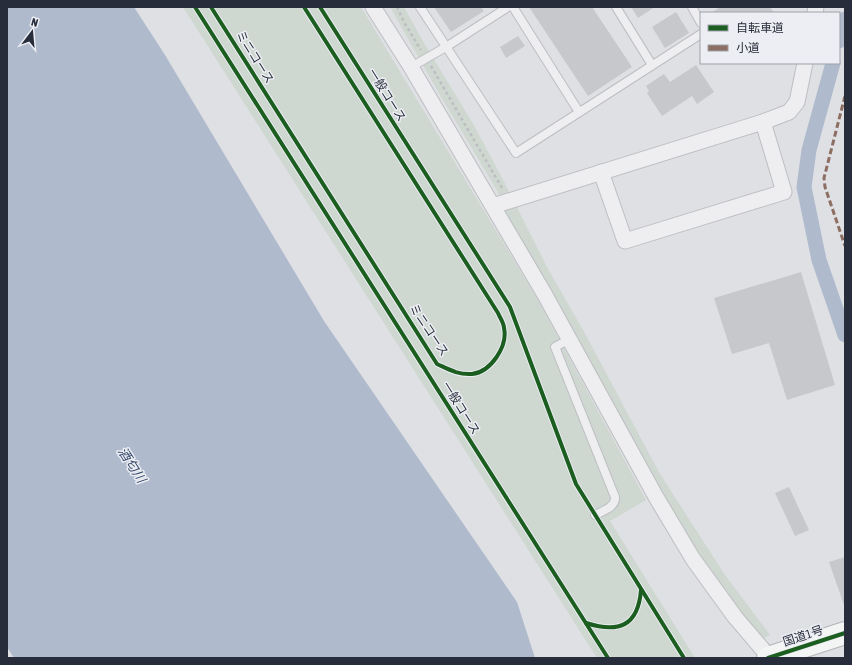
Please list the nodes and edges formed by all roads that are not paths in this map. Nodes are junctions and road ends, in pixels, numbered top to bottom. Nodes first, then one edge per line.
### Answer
1 (373, 7) edge
2 (420, 7) edge
3 (508, 7) edge
4 (513, 7) edge
5 (616, 7) edge
6 (692, 7) edge
7 (700, 22) edge
8 (700, 35) edge
9 (446, 47) junction
10 (805, 64) edge
11 (652, 65) junction
12 (411, 68) junction
13 (579, 112) junction
14 (763, 122) junction
15 (601, 172) junction
16 (493, 206) junction
17 (570, 339) junction
18 (595, 515) dead end
19 (845, 633) edge
20 (769, 658) edge

1 - 12 street
2 - 9 lane
3 - 9 lane
4 - 13 lane
5 - 11 lane
6 - 7 lane
8 - 11 lane
9 - 12 lane
9 - 13 lane
10 - 14 street
11 - 13 lane
12 - 16 street
14 - 15 street
14 - 15 street
15 - 16 street
16 - 17 street
17 - 18 lane
17 - 20 street
19 - 20 highway, 国道1号

